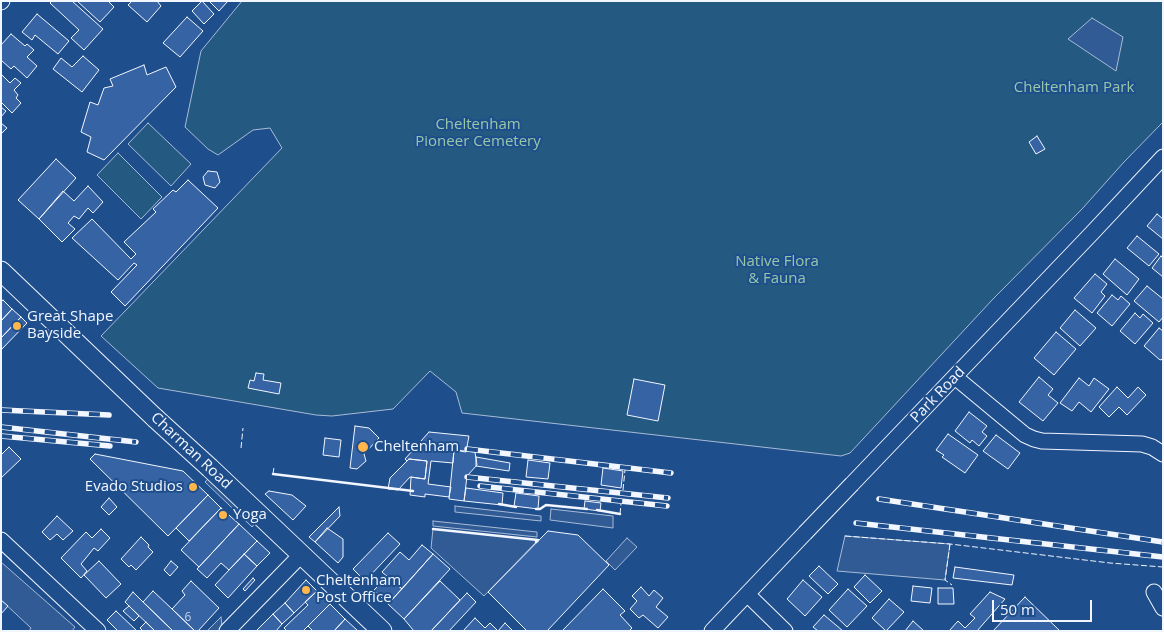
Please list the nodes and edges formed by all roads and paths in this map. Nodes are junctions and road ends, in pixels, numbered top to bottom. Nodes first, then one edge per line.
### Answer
1 (1163, 157) edge
2 (1, 271) edge
3 (955, 377) junction
4 (1163, 454) edge
5 (1, 540) edge
6 (300, 555) junction
7 (1154, 592) dead end
8 (747, 594) junction
9 (1163, 608) edge
10 (98, 631) edge
11 (227, 631) edge
12 (382, 631) edge
13 (712, 631) edge
14 (785, 631) edge

1 - 3 street, Park Road
2 - 6 main road, Charman Road, bridge
3 - 4 street
3 - 8 street, Park Road, bridge
5 - 10 street
6 - 11 street
6 - 12 main road, Charman Road
7 - 9 street
8 - 13 street, Park Road
8 - 14 street

